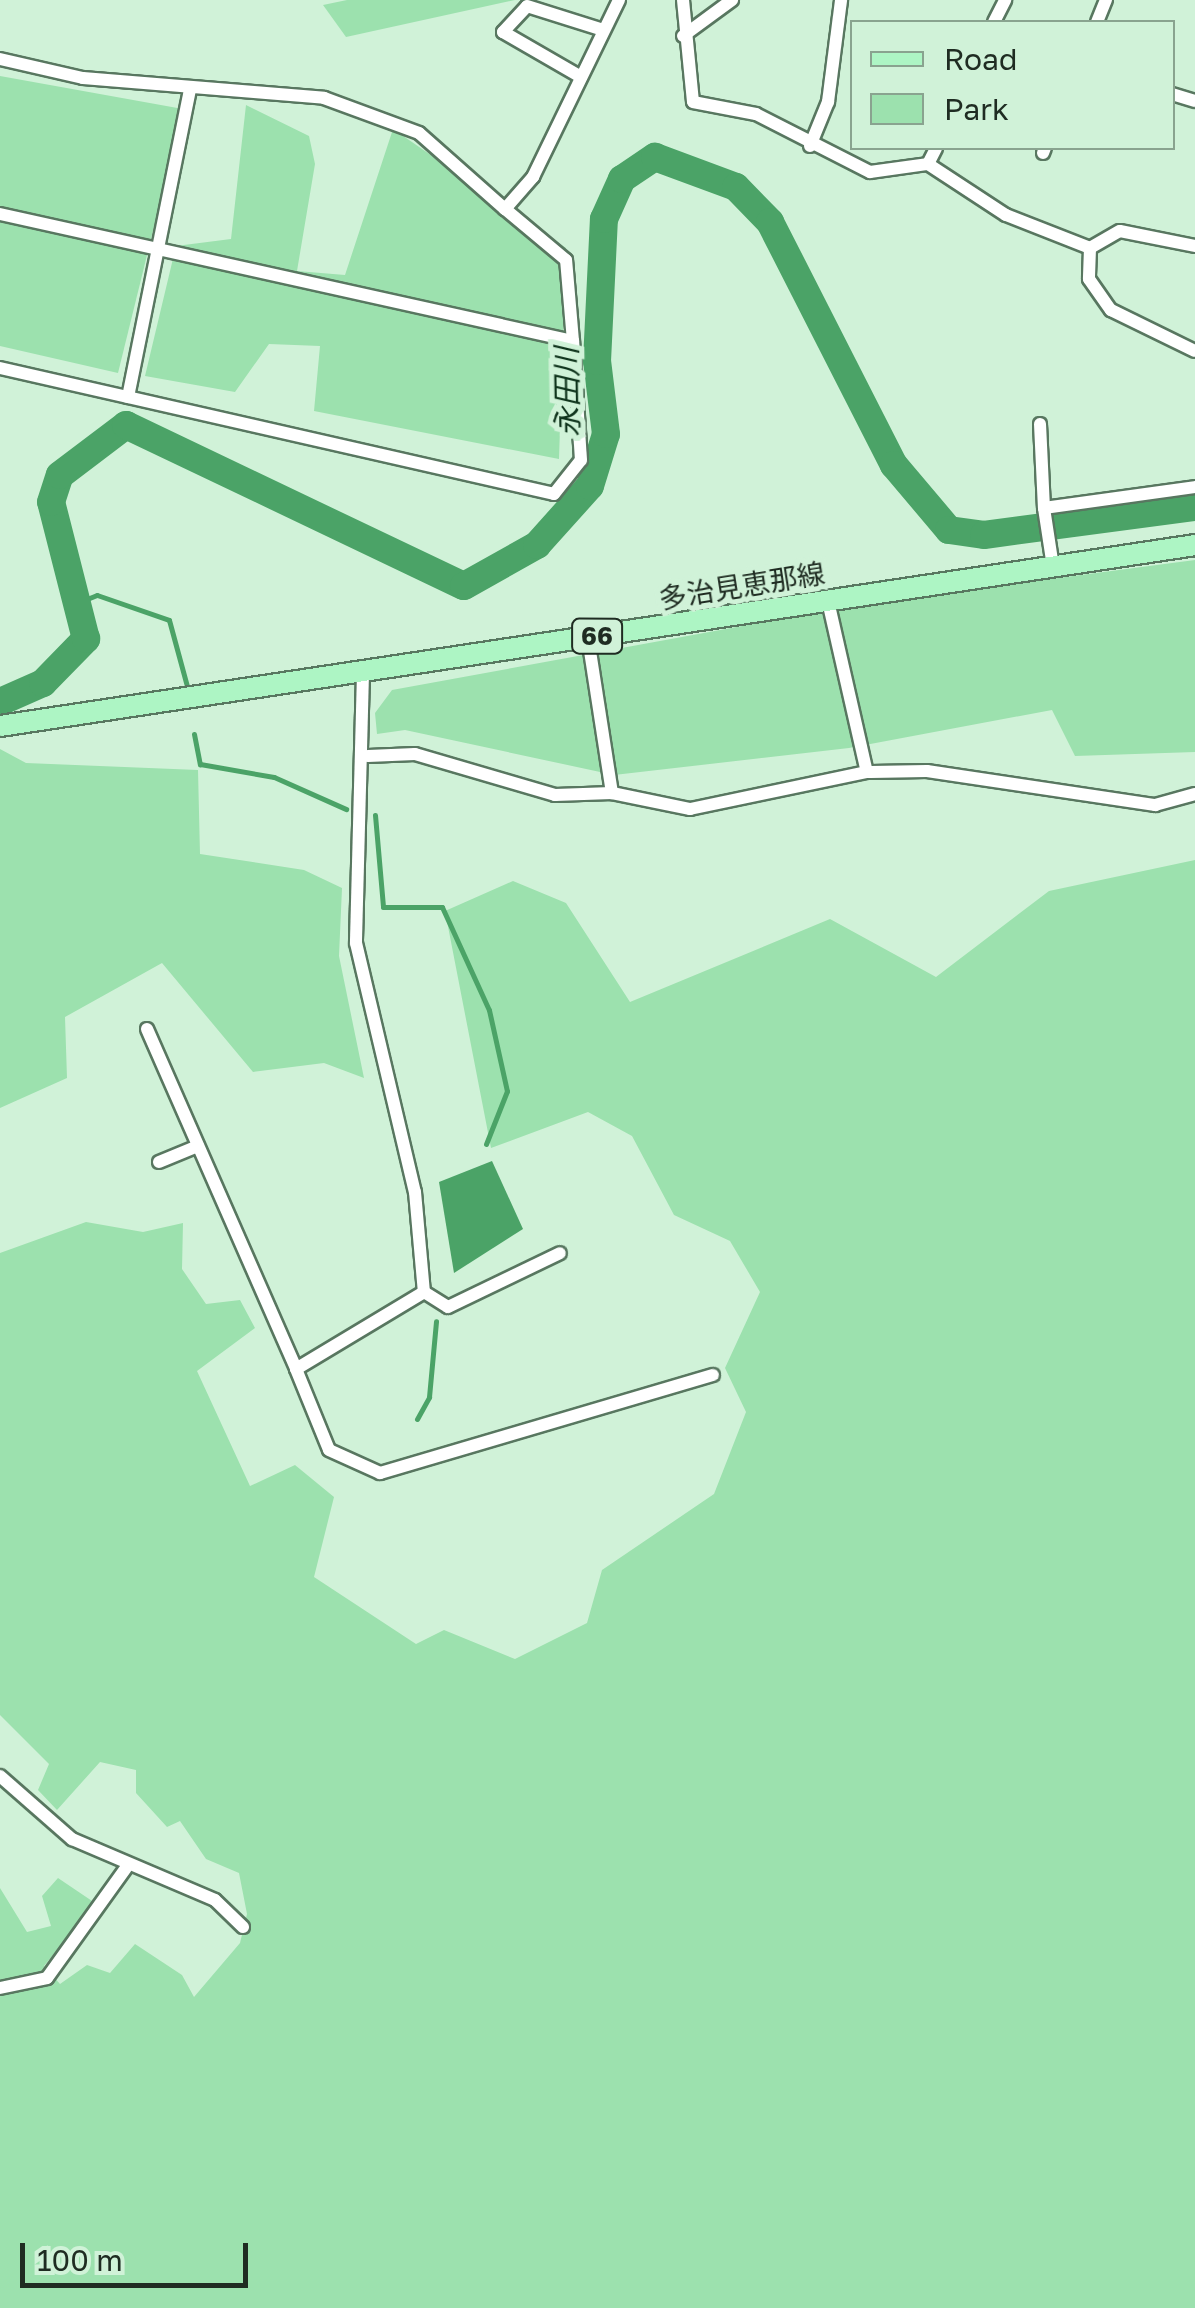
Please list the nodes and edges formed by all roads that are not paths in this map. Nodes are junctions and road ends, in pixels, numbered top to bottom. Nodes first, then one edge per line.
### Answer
1 (619, 0) edge
2 (683, 0) edge
3 (732, 0) edge
4 (840, 0) edge
5 (603, 30) junction
6 (683, 36) junction
7 (0, 59) edge
8 (582, 77) junction
9 (190, 90) junction
10 (810, 146) junction
11 (935, 150) edge
12 (928, 164) junction
13 (505, 208) junction
14 (0, 214) edge
15 (1195, 246) edge
16 (156, 247) junction
17 (1090, 248) junction
18 (572, 341) junction
19 (1195, 350) edge
20 (0, 368) edge
21 (128, 397) junction
22 (1040, 424) dead end
23 (1195, 487) edge
24 (1045, 512) junction
25 (1195, 545) edge
26 (1052, 561) junction
27 (828, 601) junction
28 (588, 638) junction
29 (363, 673) junction
30 (0, 726) edge
31 (368, 756) junction
32 (867, 772) junction
33 (612, 793) junction
34 (1195, 794) edge
35 (147, 1029) dead end
36 (198, 1146) junction
37 (159, 1162) dead end
38 (560, 1253) dead end
39 (424, 1292) junction
40 (296, 1368) junction
41 (713, 1374) dead end
42 (0, 1776) edge
43 (126, 1868) junction
44 (243, 1927) dead end
45 (0, 1988) edge

1 - 5 street
2 - 6 street
3 - 6 street
4 - 10 street
5 - 8 street
5 - 8 street
6 - 10 street
7 - 9 street
8 - 13 street
9 - 13 street
9 - 16 street
10 - 12 street
11 - 12 street
12 - 17 street
13 - 18 street
14 - 16 street
15 - 17 street
16 - 18 street
16 - 21 street
17 - 19 street
18 - 21 street
20 - 21 street
22 - 24 street
23 - 24 street
24 - 26 street
25 - 26 main road, 多治見恵那線 / 66
26 - 27 main road, 多治見恵那線 / 66
27 - 28 main road, 多治見恵那線 / 66
27 - 32 street
28 - 29 main road, 多治見恵那線 / 66
28 - 33 street
29 - 30 main road, 多治見恵那線 / 66
29 - 31 street
31 - 33 street
31 - 39 street
32 - 33 street
32 - 34 street
35 - 36 street
36 - 37 street
36 - 40 street
38 - 39 street
39 - 40 street
40 - 41 street
42 - 43 street
43 - 44 street
43 - 45 street

